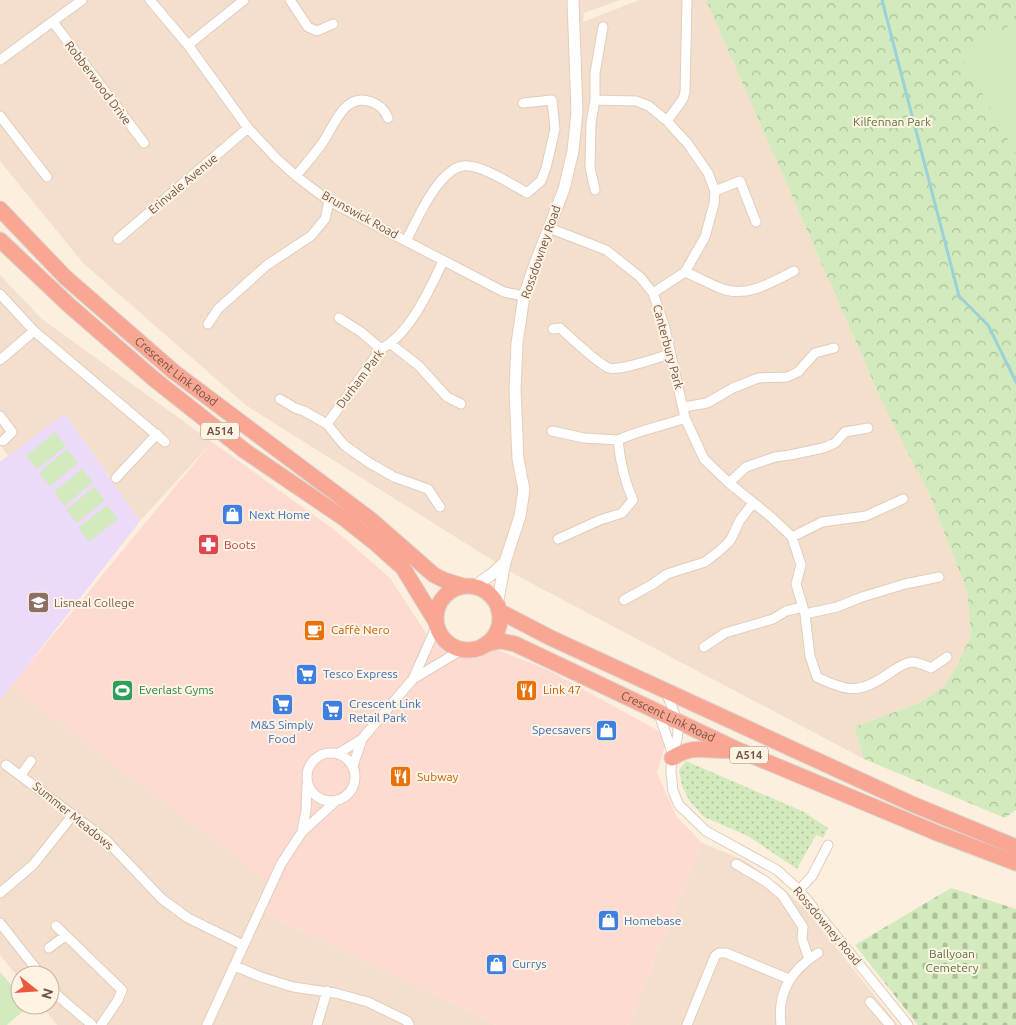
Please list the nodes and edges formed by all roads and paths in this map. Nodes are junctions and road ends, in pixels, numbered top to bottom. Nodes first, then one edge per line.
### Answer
1 (82, 0) edge
2 (150, 0) edge
3 (244, 0) edge
4 (290, 0) edge
5 (573, 0) edge
6 (687, 0) edge
7 (53, 22) junction
8 (333, 24) dead end
9 (603, 27) dead end
10 (188, 45) junction
11 (0, 60) edge
12 (595, 100) junction
13 (523, 102) dead end
14 (0, 116) edge
15 (388, 118) dead end
16 (667, 121) junction
17 (248, 128) junction
18 (144, 144) dead end
19 (296, 176) junction
20 (46, 178) dead end
21 (595, 190) dead end
22 (715, 191) junction
23 (329, 201) junction
24 (0, 209) edge
25 (756, 222) dead end
26 (549, 228) junction
27 (118, 239) dead end
28 (0, 240) edge
29 (406, 240) junction
30 (443, 261) junction
31 (794, 271) dead end
32 (685, 272) junction
33 (653, 293) junction
34 (0, 294) edge
35 (524, 296) junction
36 (339, 318) dead end
37 (208, 324) dead end
38 (553, 329) dead end
39 (34, 330) junction
40 (391, 344) junction
41 (834, 348) dead end
42 (381, 349) junction
43 (670, 354) junction
44 (0, 360) edge
45 (280, 399) dead end
46 (461, 404) dead end
47 (684, 406) junction
48 (0, 416) edge
49 (685, 418) junction
50 (327, 424) junction
51 (868, 428) dead end
52 (552, 431) dead end
53 (157, 434) junction
54 (618, 440) junction
55 (3, 441) dead end
56 (165, 442) dead end
57 (116, 478) dead end
58 (729, 483) junction
59 (903, 499) dead end
60 (753, 503) junction
61 (440, 507) dead end
62 (792, 537) junction
63 (558, 539) dead end
64 (505, 562) junction
65 (939, 577) dead end
66 (469, 586) junction
67 (624, 600) dead end
68 (498, 608) junction
69 (804, 611) junction
70 (437, 623) junction
71 (486, 644) junction
72 (704, 647) dead end
73 (464, 649) junction
74 (946, 657) dead end
75 (413, 679) junction
76 (665, 690) junction
77 (659, 714) junction
78 (678, 723) junction
79 (362, 739) junction
80 (736, 749) junction
81 (339, 754) junction
82 (672, 755) junction
83 (32, 761) dead end
84 (6, 765) dead end
85 (354, 766) junction
86 (21, 775) junction
87 (308, 784) junction
88 (336, 801) junction
89 (72, 816) junction
90 (302, 832) junction
91 (828, 845) dead end
92 (1016, 847) edge
93 (1016, 863) edge
94 (736, 864) dead end
95 (799, 890) junction
96 (0, 893) edge
97 (0, 923) edge
98 (56, 926) dead end
99 (65, 936) junction
100 (244, 945) junction
101 (49, 948) dead end
102 (818, 953) dead end
103 (809, 958) junction
104 (32, 965) edge
105 (235, 966) junction
106 (789, 979) junction
107 (327, 991) junction
108 (60, 998) edge
109 (870, 1002) dead end
110 (92, 1025) edge
111 (101, 1025) edge
112 (207, 1025) edge
113 (317, 1025) edge
114 (409, 1025) edge
115 (687, 1025) edge
116 (782, 1025) edge
117 (890, 1025) edge
118 (908, 1025) edge

1 - 7 street
2 - 10 street, Brunswick Road
3 - 10 street
4 - 8 street
5 - 26 street, Rossdowney Road
6 - 16 street
7 - 11 street
7 - 18 street, Robberwood Drive
9 - 12 street
10 - 17 street, Brunswick Road
12 - 16 street
12 - 21 street
13 - 29 street
14 - 20 street
15 - 19 street
16 - 22 street
17 - 19 street, Brunswick Road
17 - 27 street, Erinvale Avenue
19 - 23 street, Brunswick Road
22 - 25 street
22 - 32 street
23 - 29 street, Brunswick Road
23 - 37 street
24 - 66 highway, Crescent Link Road / A514
26 - 33 street, Canterbury Park
26 - 35 street, Rossdowney Road
28 - 70 highway, Crescent Link Road / A514
29 - 30 street, Brunswick Road
30 - 35 street, Brunswick Road
30 - 40 street, Durham Park
31 - 32 street
32 - 33 street
33 - 43 street, Canterbury Park
34 - 39 street
35 - 64 street, Rossdowney Road
36 - 42 street
38 - 43 street
39 - 44 street
39 - 53 street
40 - 42 street, Durham Park
40 - 46 street
41 - 47 street, Canterbury Park
42 - 50 street, Durham Park
43 - 47 street, Canterbury Park
45 - 50 street
47 - 49 street, Canterbury Park
48 - 55 street
49 - 54 street
49 - 58 street, Canterbury Park
50 - 61 street
51 - 58 street
52 - 54 street
53 - 56 street
53 - 57 street
54 - 63 street
58 - 60 street, Canterbury Park
59 - 62 street
60 - 62 street, Canterbury Park
60 - 67 street
62 - 69 street
64 - 66 street
64 - 68 street, Rossdowney Road
65 - 69 street
66 - 68 highway, Crescent Link Road / A514
66 - 70 highway
68 - 71 highway
68 - 76 highway, Crescent Link Road / A514
69 - 72 street
69 - 74 street
70 - 73 highway, Crescent Link Road / A514
70 - 75 street
71 - 73 highway, Crescent Link Road / A514
71 - 77 highway, Crescent Link Road / A514
73 - 75 street
75 - 79 street
76 - 78 street, Rossdowney Road
76 - 92 highway, Crescent Link Road / A514
77 - 78 highway, Crescent Link Road / A514
77 - 82 street, Rossdowney Road
78 - 80 highway, Crescent Link Road / A514
78 - 82 street, Rossdowney Road
79 - 81 street
79 - 85 street
80 - 82 highway
80 - 93 highway, Crescent Link Road / A514
81 - 85 street
81 - 87 street
82 - 95 street, Rossdowney Road
83 - 86 street, Summer Meadows
84 - 86 street, Summer Meadows
85 - 88 street
86 - 89 street, Summer Meadows
87 - 88 street
87 - 90 street
88 - 90 street
89 - 96 street
89 - 100 street, Summer Meadows
90 - 100 street
91 - 95 street
94 - 103 street
95 - 118 street, Rossdowney Road
97 - 104 street
98 - 99 street
99 - 101 street
99 - 111 street
100 - 105 street
102 - 103 street
103 - 106 street
105 - 107 street
105 - 112 street
106 - 115 street
106 - 116 street
107 - 113 street
107 - 114 street
108 - 110 street
109 - 117 street

